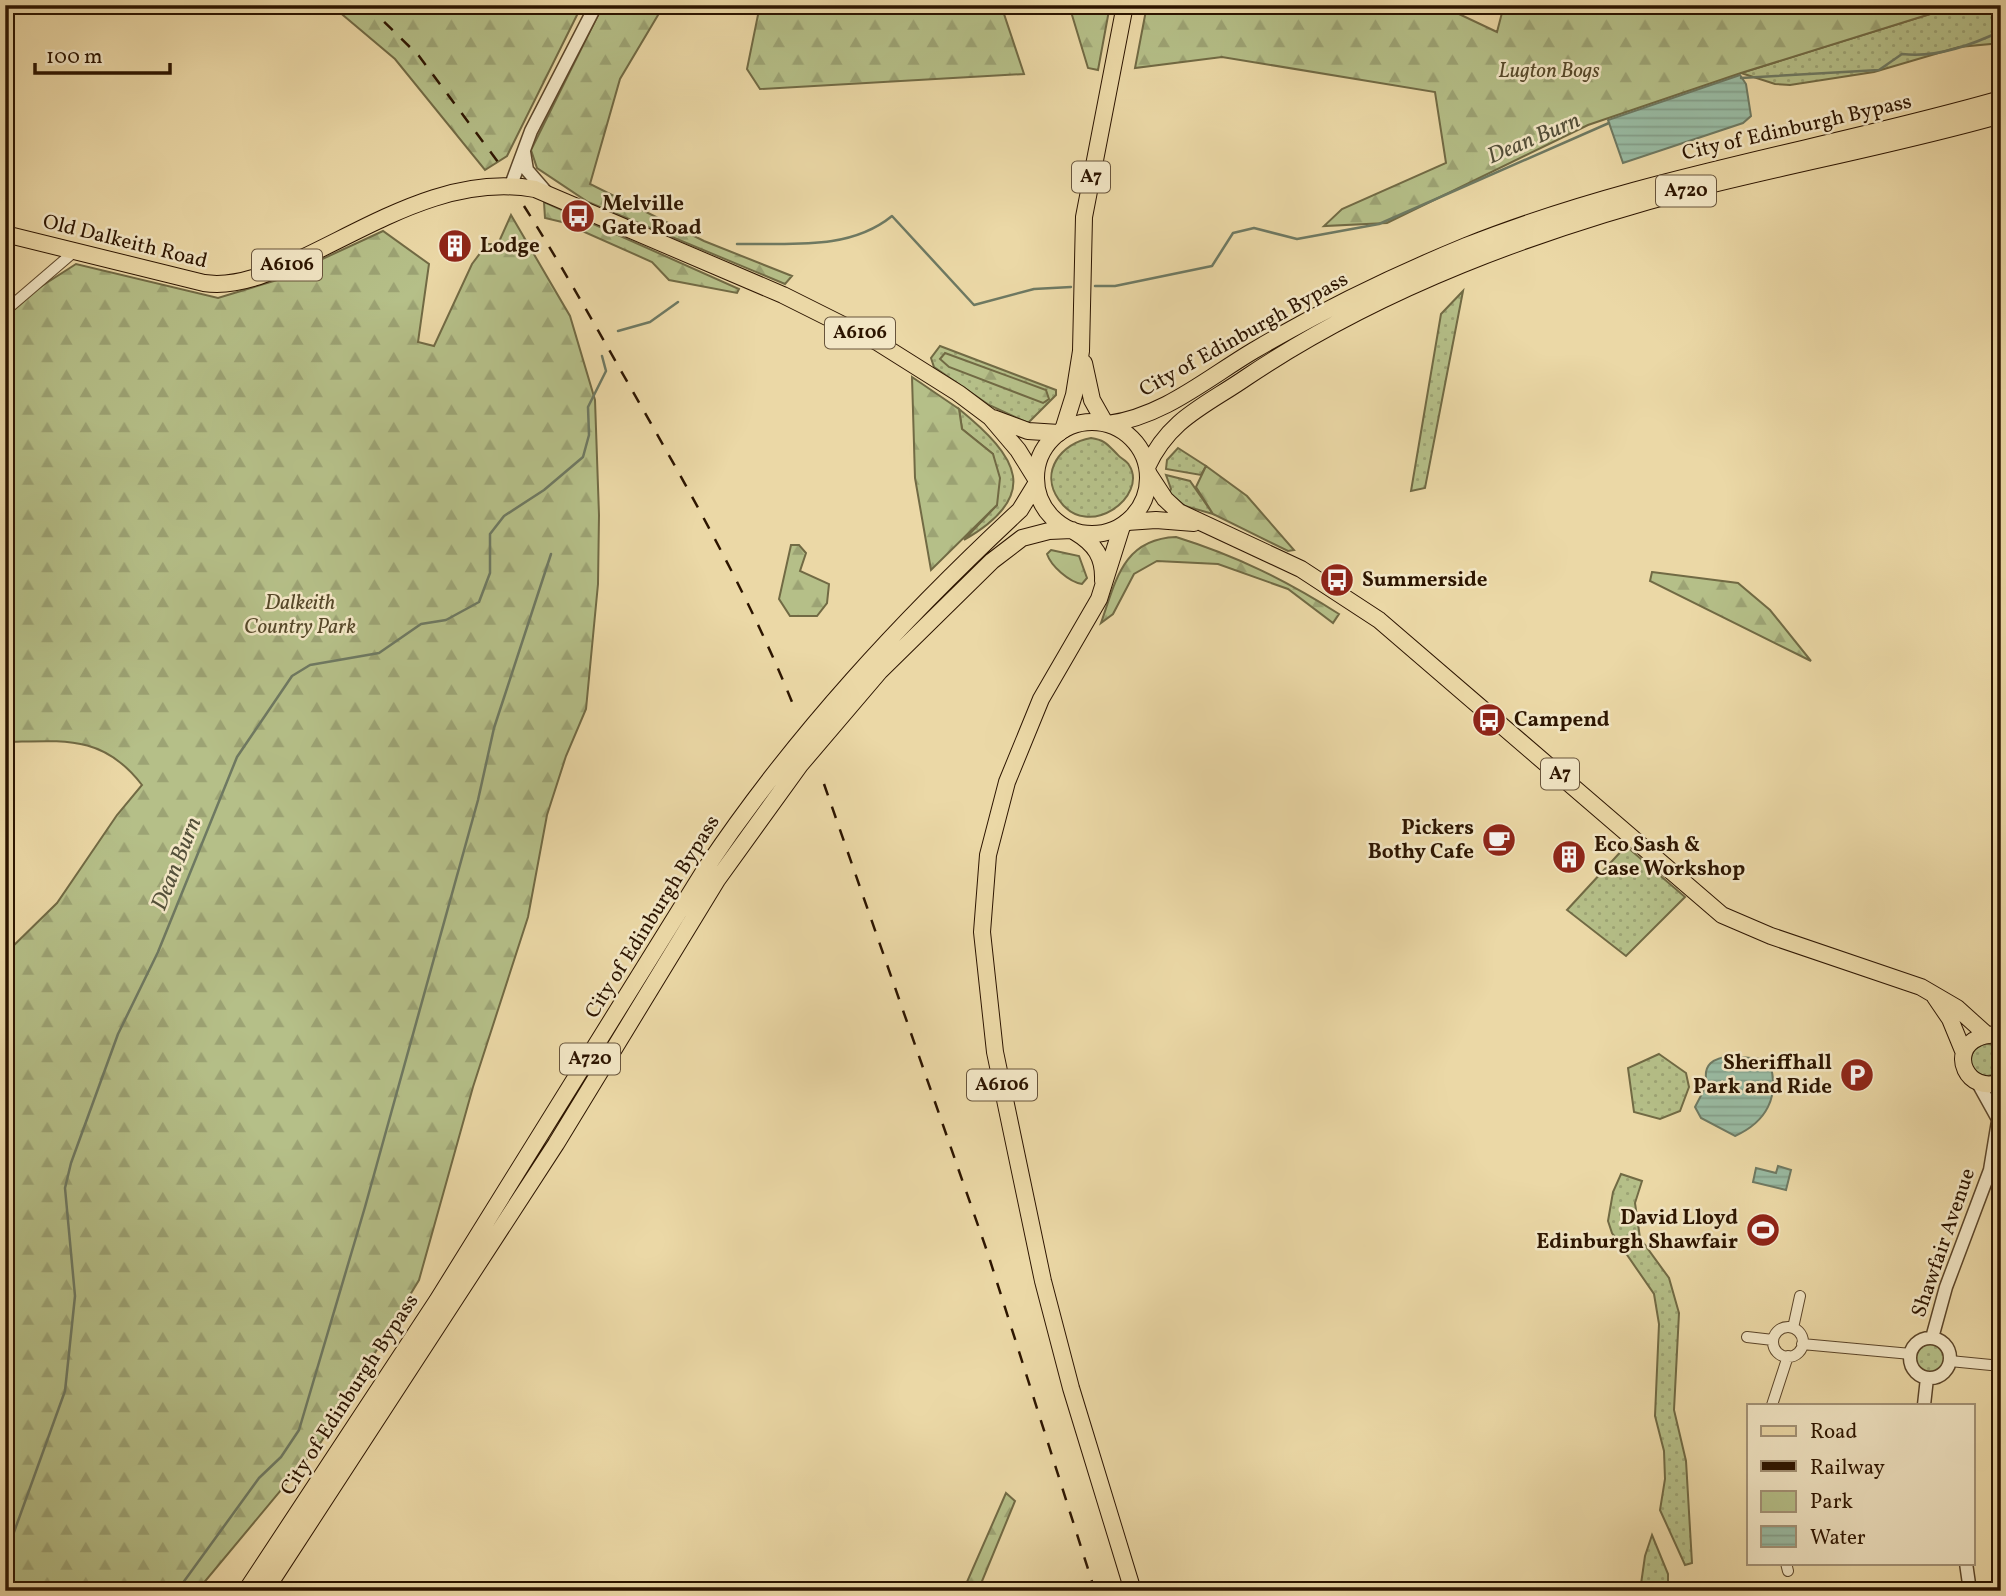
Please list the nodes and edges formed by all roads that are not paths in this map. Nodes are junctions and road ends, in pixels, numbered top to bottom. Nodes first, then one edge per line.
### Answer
1 (596, 5) edge
2 (1125, 5) edge
3 (2001, 99) edge
4 (2001, 115) edge
5 (525, 144) junction
6 (511, 185) junction
7 (548, 193) junction
8 (5, 234) edge
9 (75, 251) junction
10 (5, 311) edge
11 (1081, 351) junction
12 (990, 418) junction
13 (1107, 424) junction
14 (1061, 431) junction
15 (1147, 470) junction
16 (1036, 482) junction
17 (1125, 524) junction
18 (1204, 524) junction
19 (1074, 531) junction
20 (1102, 590) junction
21 (1932, 992) junction
22 (1996, 1034) edge
23 (1965, 1053) junction
24 (2001, 1082) edge
25 (1978, 1083) junction
26 (2001, 1103) edge
27 (1998, 1119) junction
28 (1800, 1296) dead end
29 (1793, 1328) junction
30 (1747, 1337) dead end
31 (1932, 1338) junction
32 (1773, 1340) junction
33 (1802, 1344) junction
34 (1910, 1354) junction
35 (1788, 1356) junction
36 (1950, 1361) junction
37 (2001, 1366) edge
38 (1927, 1378) junction
39 (1772, 1404) edge
40 (1924, 1404) edge
41 (1966, 1564) edge
42 (246, 1591) edge
43 (265, 1591) edge
44 (1133, 1591) edge
45 (1970, 1591) edge

1 - 5 street
2 - 11 main road, A7
3 - 13 main road, City of Edinburgh Bypass / A720
4 - 15 main road, City of Edinburgh Bypass / A720
5 - 6 street
5 - 7 street
6 - 7 main road, A6106
6 - 9 main road, Old Dalkeith Road / A6106
7 - 12 main road, A6106
8 - 9 main road, Old Dalkeith Road / A6106
9 - 10 street
11 - 13 main road, A7
11 - 14 main road, A7
12 - 14 main road, A6106
12 - 16 main road, A6106
13 - 14 main road
13 - 15 main road
14 - 16 main road
15 - 17 main road
15 - 18 main road, A7
16 - 19 main road
16 - 42 main road, City of Edinburgh Bypass / A720
17 - 18 main road, A7
17 - 19 main road
17 - 20 main road, A6106
18 - 21 main road, A7
19 - 20 main road, A6106
19 - 43 main road, City of Edinburgh Bypass / A720
20 - 44 main road, A6106
21 - 22 main road, A7
21 - 23 main road
22 - 23 main road, A7
23 - 25 main road
24 - 25 main road
25 - 27 street
26 - 27 street, Shawfair Avenue
27 - 31 street, Shawfair Avenue
28 - 29 street
29 - 32 street
29 - 33 street
30 - 32 street
31 - 34 street
31 - 36 street
32 - 35 street
33 - 34 street
33 - 35 street
34 - 38 street
35 - 39 street
36 - 37 street
36 - 38 street
38 - 40 street
41 - 45 street

